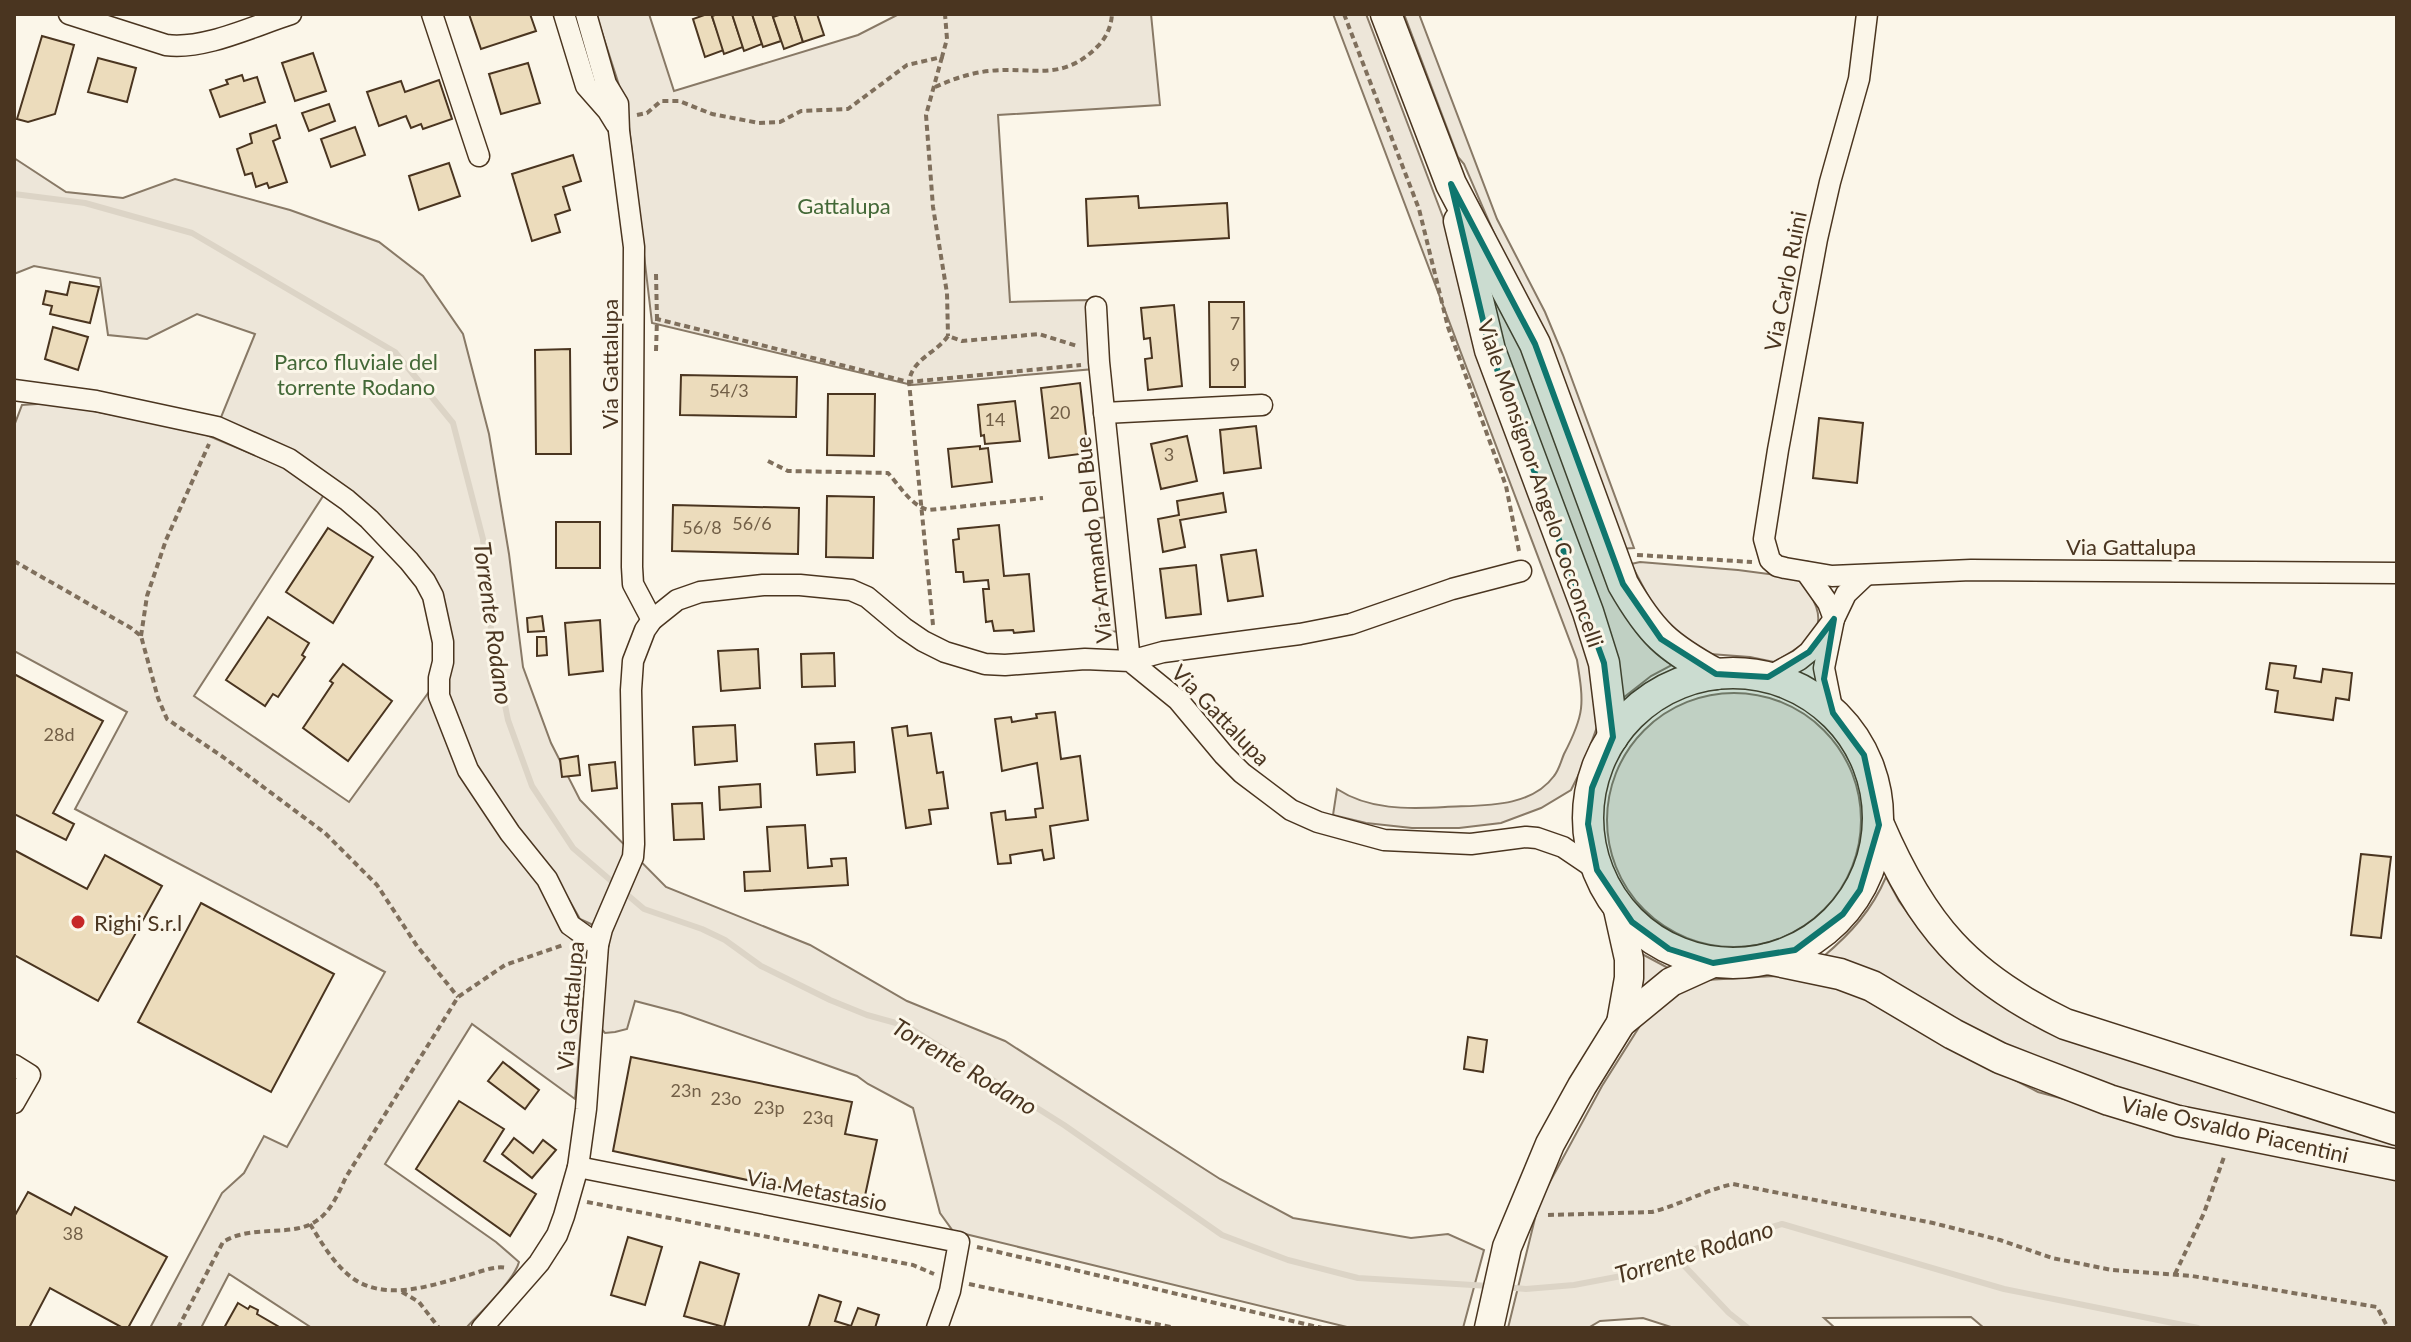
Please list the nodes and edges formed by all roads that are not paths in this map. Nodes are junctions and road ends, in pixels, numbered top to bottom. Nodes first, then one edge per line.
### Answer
1 (69, 14) edge
2 (291, 14) edge
3 (432, 14) edge
4 (564, 14) edge
5 (586, 14) edge
6 (1386, 14) edge
7 (1867, 14) edge
8 (619, 131) junction
9 (479, 156) dead end
10 (1451, 184) junction
11 (1096, 307) dead end
12 (14, 390) edge
13 (1262, 405) dead end
14 (1104, 413) junction
15 (1770, 560) joint
16 (1521, 571) road end
17 (1806, 572) junction
18 (2397, 573) edge
19 (1866, 575) junction
20 (1834, 619) junction
21 (652, 620) junction
22 (1130, 661) junction
23 (1716, 674) junction
24 (1768, 677) junction
25 (1833, 713) junction
26 (1613, 737) junction
27 (1879, 825) junction
28 (1597, 870) junction
29 (1617, 905) junction
30 (600, 937) junction
31 (1768, 959) junction
32 (1713, 963) junction
33 (1621, 1023) junction
34 (14, 1065) edge
35 (14, 1103) edge
36 (2397, 1130) edge
37 (2397, 1165) edge
38 (578, 1167) junction
39 (482, 1328) edge
40 (937, 1328) edge
41 (1489, 1328) edge

1 - 2 street
3 - 9 street
4 - 8 street
5 - 8 street, Via Gattalupa
6 - 10 main road, Viale Monsignor Angelo Cocconcelli
7 - 15 street, Via Carlo Ruini
8 - 21 street, Via Gattalupa
10 - 23 main road, Viale Monsignor Angelo Cocconcelli
10 - 26 main road, Viale Monsignor Angelo Cocconcelli
11 - 14 street, Via Armando Del Bue
12 - 30 street
13 - 14 street, Via Armando Del Bue
14 - 22 street, Via Armando Del Bue
15 - 17 street, Via Gattalupa
16 - 22 street, Via Gattalupa
17 - 19 street, Via Gattalupa
17 - 20 street
18 - 19 street, Via Gattalupa
19 - 20 street
20 - 24 street
20 - 25 street
21 - 22 street, Via Gattalupa
21 - 30 street, Via Gattalupa
22 - 28 street, Via Gattalupa
23 - 24 main road
23 - 26 main road
24 - 25 main road
25 - 27 main road
26 - 28 main road
27 - 31 main road
27 - 36 main road, Viale Osvaldo Piacentini
28 - 29 main road
29 - 32 main road
29 - 33 main road
30 - 38 street, Via Gattalupa
31 - 32 main road
31 - 37 main road, Viale Osvaldo Piacentini
32 - 33 main road
33 - 41 main road
34 - 35 street
38 - 39 street, Via Gattalupa
38 - 40 street, Via Metastasio

